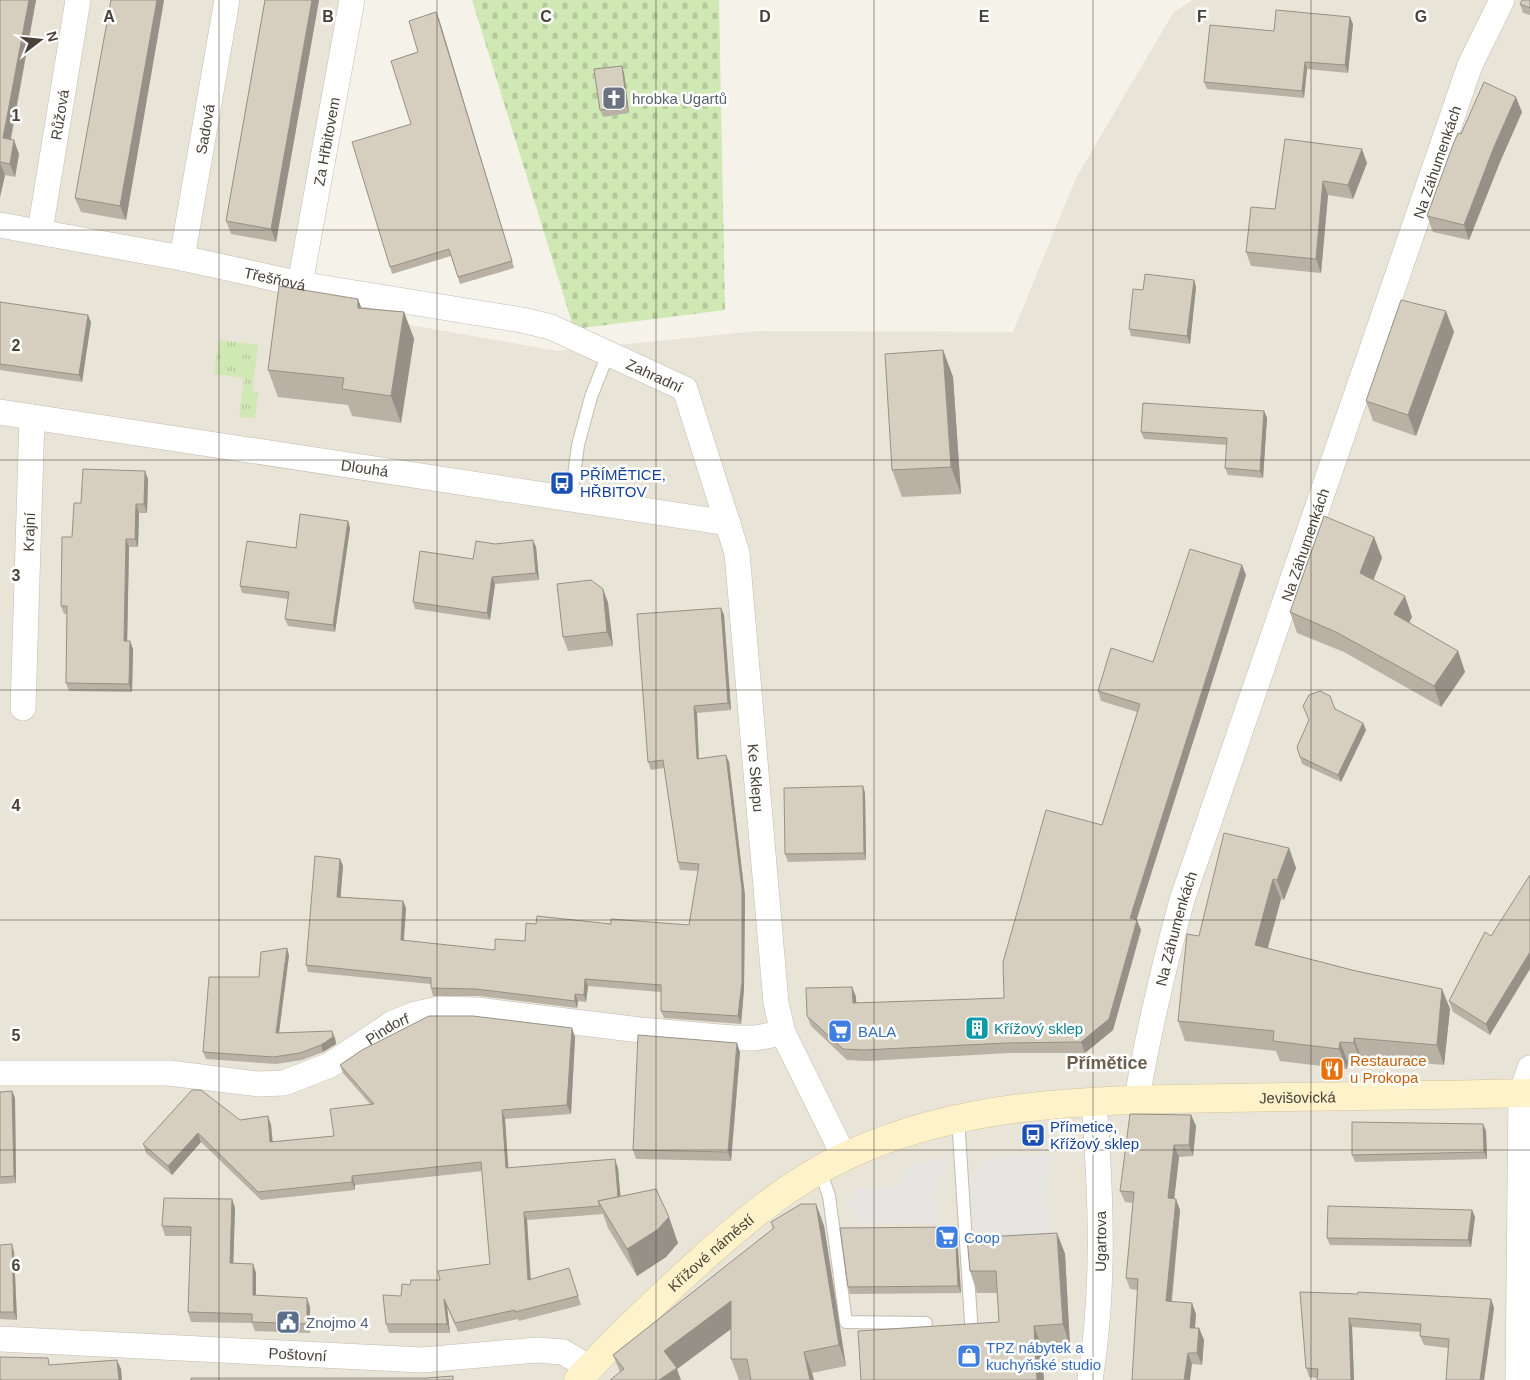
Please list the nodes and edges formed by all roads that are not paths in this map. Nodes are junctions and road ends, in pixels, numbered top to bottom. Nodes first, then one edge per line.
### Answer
1 (78, 0) edge
2 (227, 0) edge
3 (352, 0) edge
4 (1502, 0) edge
5 (0, 224) edge
6 (40, 230) junction
7 (182, 258) junction
8 (300, 284) junction
9 (551, 327) joint
10 (608, 354) junction
11 (0, 412) edge
12 (32, 417) junction
13 (571, 498) junction
14 (728, 523) junction
15 (23, 708) dead end
16 (783, 1033) junction
17 (1530, 1068) edge
18 (0, 1074) edge
19 (1526, 1093) edge
20 (1137, 1099) junction
21 (1094, 1102) junction
22 (958, 1118) junction
23 (844, 1156) junction
24 (820, 1170) junction
25 (926, 1323) dead end
26 (972, 1336) edge
27 (0, 1339) edge
28 (584, 1374) edge
29 (1090, 1380) edge
30 (1518, 1380) edge

1 - 6 street, Růžová
2 - 7 street, Sadová
3 - 8 street, Za Hřbitovem
4 - 20 street, Na Záhumenkách
5 - 6 street, Třešňová
6 - 7 street, Třešňová
7 - 8 street, Třešňová
8 - 9 street, Třešňová
9 - 10 street, Zahradní
10 - 13 lane
10 - 14 street, Zahradní
11 - 12 street, Dlouhá
12 - 13 street, Dlouhá
12 - 15 street, Krajní
13 - 14 street, Dlouhá
14 - 16 street, Ke Sklepu
16 - 18 street, Pindorf
16 - 23 street
17 - 19 street
19 - 20 main road, Jevišovická
19 - 30 street
20 - 21 main road, Jevišovická
21 - 22 main road, Křížové náměstí
21 - 29 street, Ugartova
22 - 23 main road, Křížové náměstí
22 - 26 lane
23 - 24 main road, Křížové náměstí
24 - 25 lane
24 - 28 main road, Křížové náměstí
27 - 28 street, Poštovní

